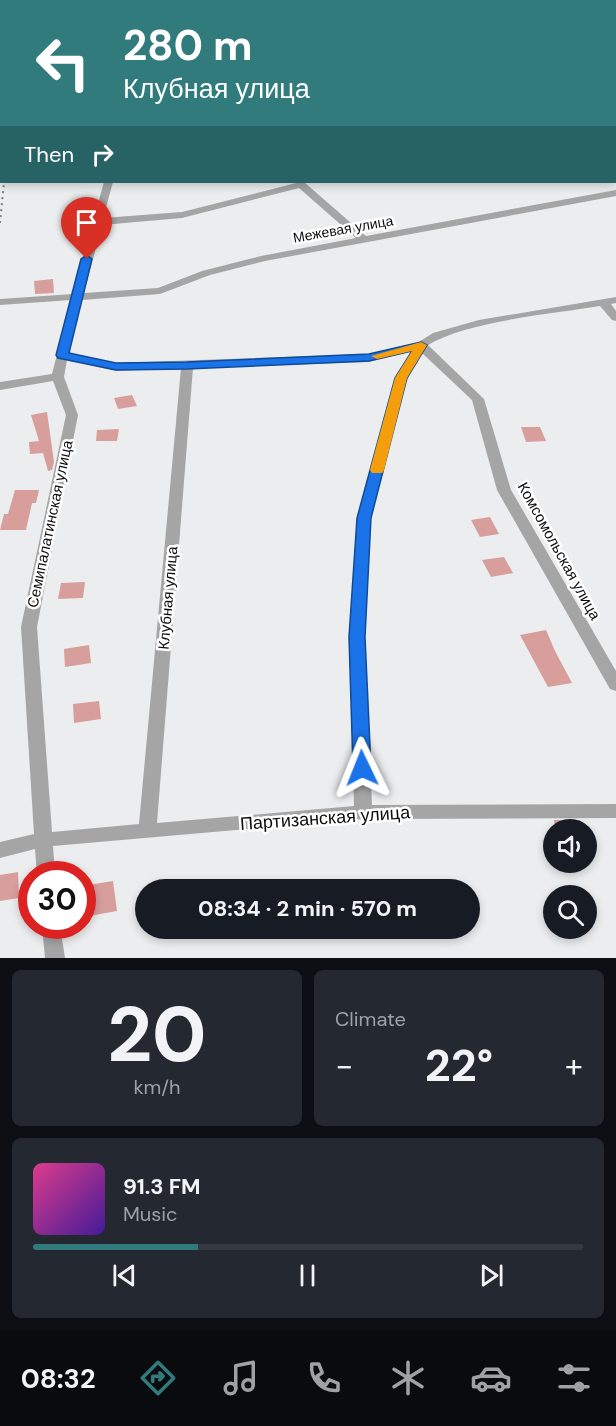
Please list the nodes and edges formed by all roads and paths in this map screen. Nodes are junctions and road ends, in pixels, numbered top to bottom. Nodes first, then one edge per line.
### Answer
1 (4, 183) edge
2 (108, 183) edge
3 (300, 183) edge
4 (616, 193) edge
5 (0, 222) edge
6 (97, 222) junction
7 (365, 241) junction
8 (76, 295) junction
9 (616, 300) edge
10 (0, 302) edge
11 (603, 302) junction
12 (616, 318) edge
13 (421, 345) junction
14 (62, 355) junction
15 (187, 365) junction
16 (58, 377) junction
17 (0, 386) edge
18 (616, 686) edge
19 (616, 811) edge
20 (363, 812) junction
21 (147, 831) junction
22 (42, 840) junction
23 (0, 850) edge
24 (44, 861) edge
25 (53, 939) edge
26 (55, 958) edge

1 - 5 path
2 - 6 street
3 - 6 street
3 - 7 street
4 - 7 street, Межевая улица
6 - 8 street
7 - 8 street, Межевая улица
8 - 10 street, Межевая улица
8 - 14 street
9 - 11 street
11 - 12 street
11 - 13 street
13 - 15 street
13 - 18 street, Комсомольская улица
13 - 20 street
14 - 15 street
14 - 16 street
15 - 21 street, Клубная улица
16 - 17 street
16 - 22 street, Семипалатинская улица
19 - 20 street, Партизанская улица
20 - 21 street, Партизанская улица
21 - 22 street, Партизанская улица
22 - 23 street, Партизанская улица
22 - 24 street, Семипалатинская улица
25 - 26 street

